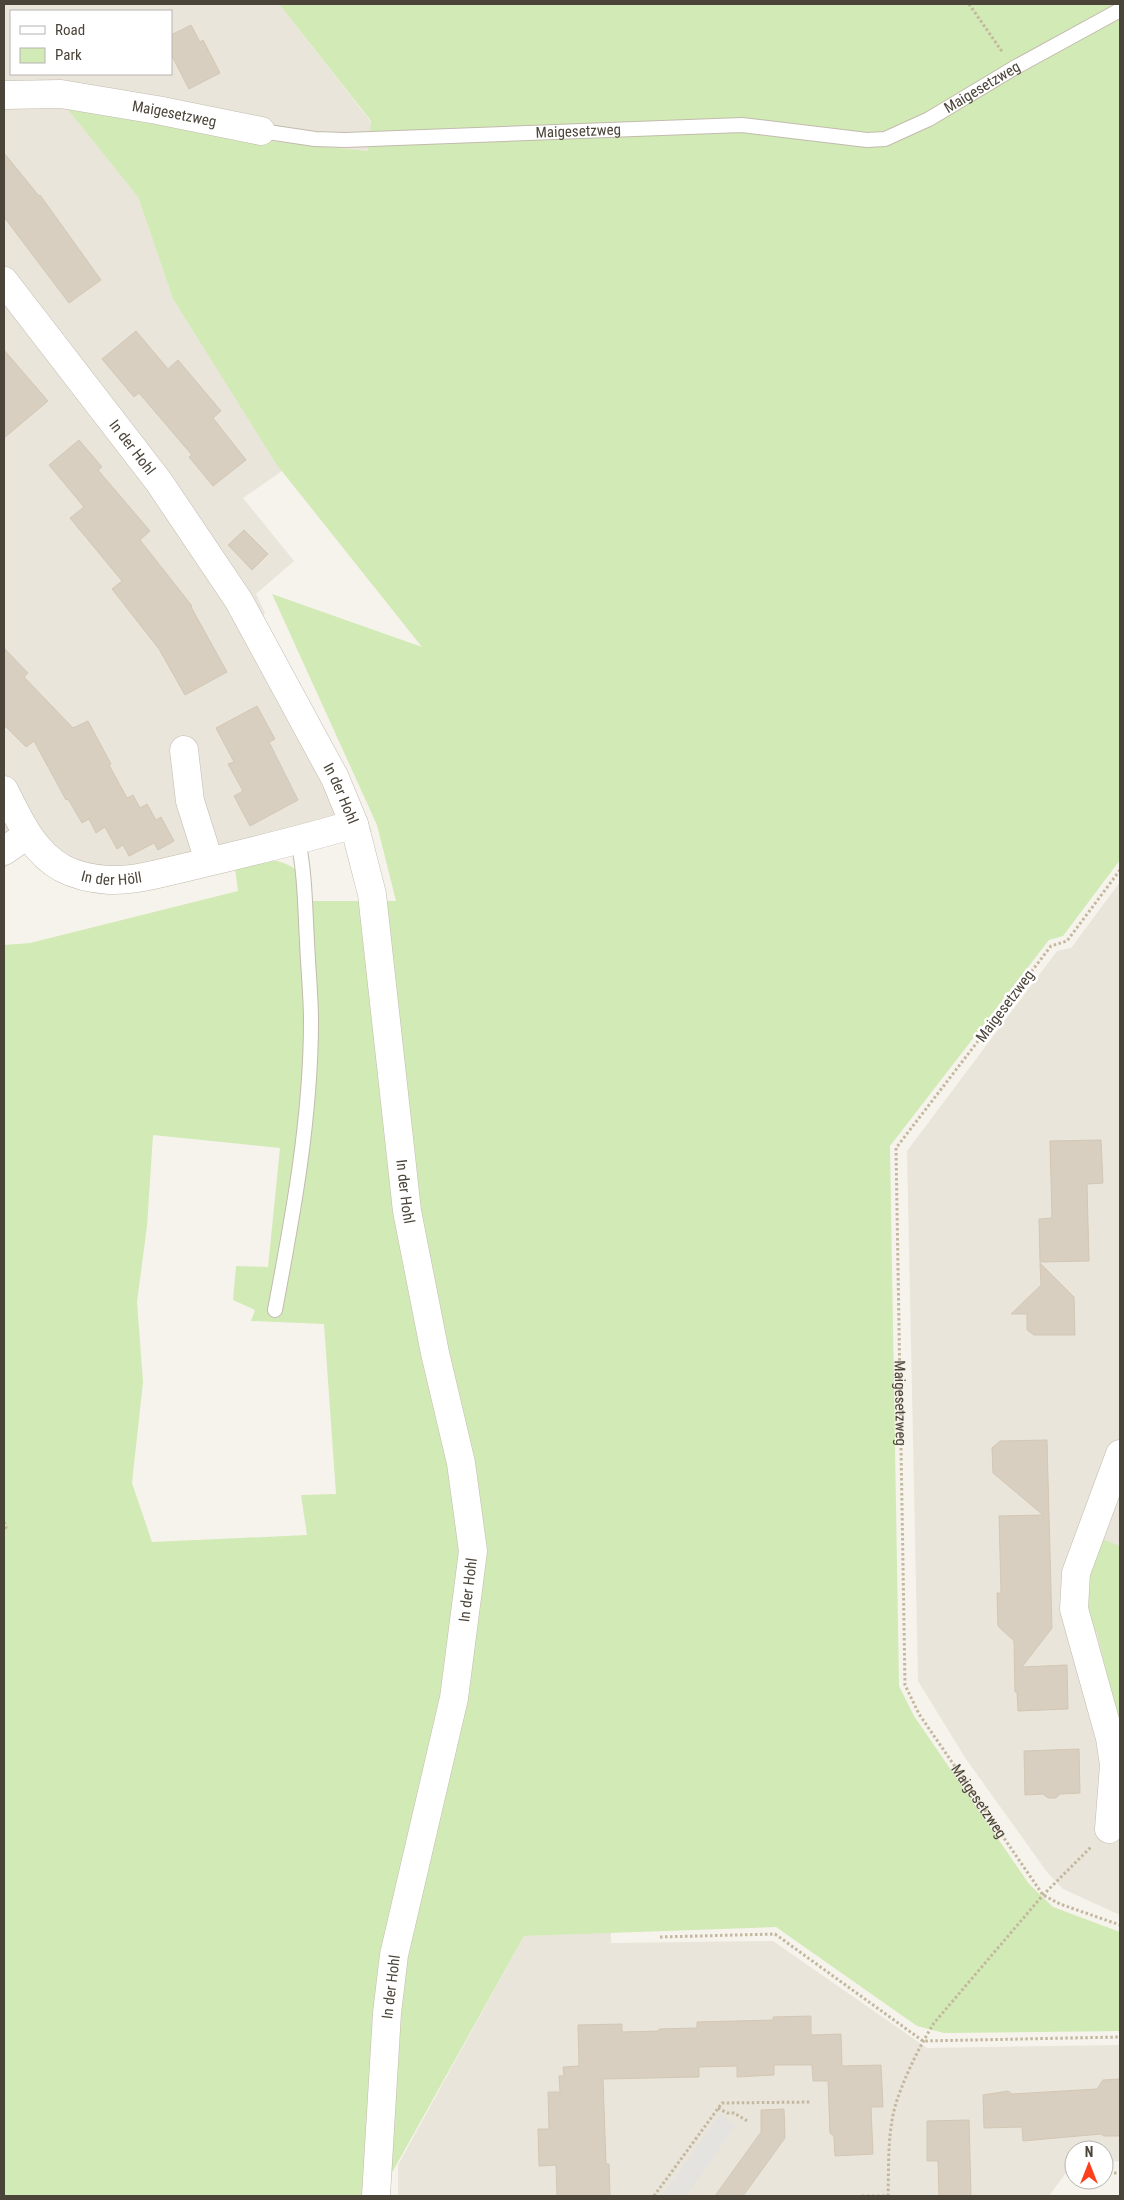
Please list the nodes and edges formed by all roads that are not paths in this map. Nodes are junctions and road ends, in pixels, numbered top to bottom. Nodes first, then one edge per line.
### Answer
1 (1120, 10) edge
2 (4, 95) edge
3 (261, 131) joint
4 (4, 282) edge
5 (184, 750) dead end
6 (4, 790) edge
7 (354, 824) junction
8 (28, 835) junction
9 (298, 840) junction
10 (4, 851) edge
11 (209, 862) junction
12 (275, 1310) dead end
13 (1120, 1454) edge
14 (1109, 1829) road end
15 (376, 2196) edge

1 - 3 lane, Maigesetzweg
2 - 3 street, Maigesetzweg
4 - 7 street, In der Hohl
5 - 11 street
6 - 8 street, In der Höll
7 - 9 street, In der Höll
7 - 15 street, In der Hohl
8 - 10 street
8 - 11 street, In der Höll
9 - 11 street, In der Höll
9 - 12 lane
13 - 14 street

